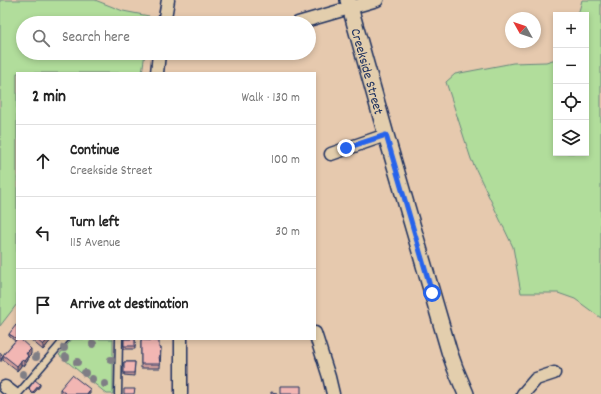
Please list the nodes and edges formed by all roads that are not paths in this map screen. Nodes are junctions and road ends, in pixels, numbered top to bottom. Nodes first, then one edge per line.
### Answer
1 (168, 0) edge
2 (377, 0) edge
3 (349, 4) edge
4 (165, 16) edge
5 (316, 16) edge
6 (158, 60) edge
7 (157, 72) edge
8 (386, 135) junction
9 (331, 154) dead end
10 (316, 336) edge
11 (64, 340) edge
12 (119, 340) edge
13 (181, 340) edge
14 (554, 373) dead end
15 (18, 394) edge
16 (118, 394) edge
17 (180, 394) edge
18 (333, 394) edge
19 (466, 394) edge
20 (523, 394) edge

1 - 4 street
2 - 3 street
3 - 5 street
3 - 8 street, Creekside Street
6 - 7 street
8 - 9 street
8 - 19 street, Creekside Street
10 - 18 street
11 - 15 lane
12 - 16 lane
13 - 17 street
14 - 20 street

